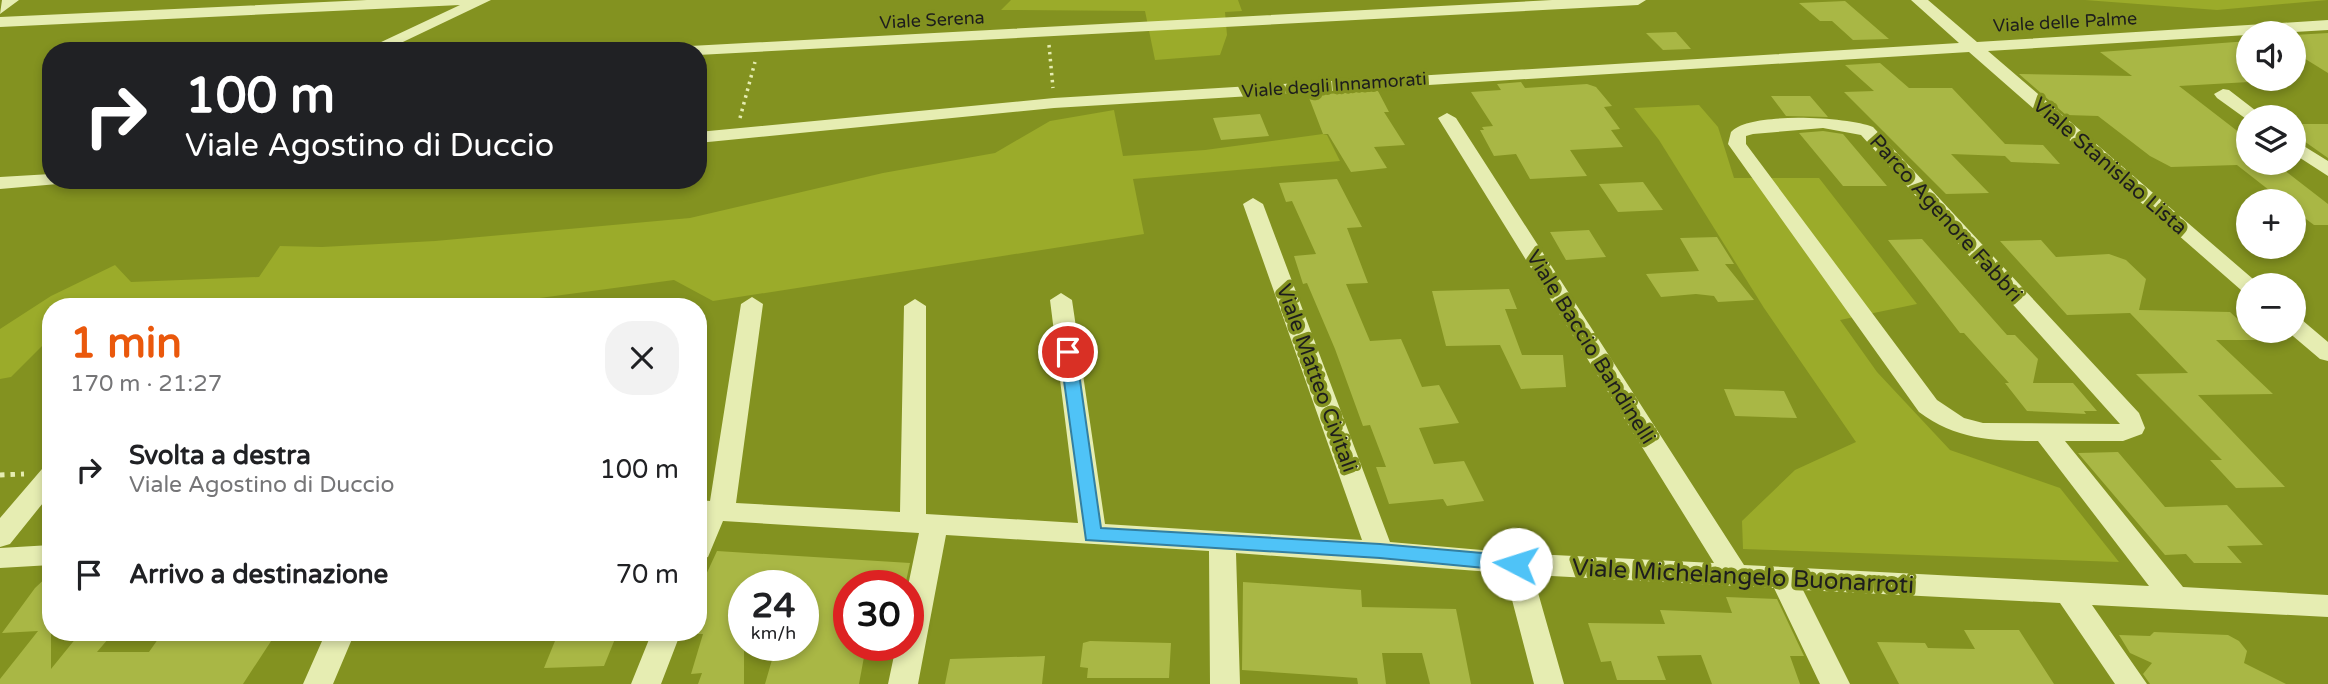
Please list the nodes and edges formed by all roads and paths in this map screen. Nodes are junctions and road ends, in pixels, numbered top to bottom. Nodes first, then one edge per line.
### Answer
1 (11, 0) edge
2 (464, 0) edge
3 (483, 0) edge
4 (1328, 0) edge
5 (1638, 0) edge
6 (1919, 0) edge
7 (0, 9) edge
8 (1337, 17) junction
9 (0, 22) edge
10 (2328, 25) edge
11 (1048, 34) junction
12 (390, 42) edge
13 (1972, 46) junction
14 (759, 47) junction
15 (707, 50) edge
16 (2223, 94) dead end
17 (1054, 103) junction
18 (2238, 105) edge
19 (1447, 118) dead end
20 (736, 136) junction
21 (707, 138) edge
22 (2306, 154) edge
23 (2328, 170) edge
24 (42, 181) edge
25 (0, 183) edge
26 (1253, 204) dead end
27 (2236, 274) edge
28 (1060, 300) dead end
29 (752, 304) dead end
30 (915, 306) dead end
31 (2306, 335) edge
32 (2328, 354) edge
33 (2045, 432) junction
34 (42, 486) edge
35 (711, 511) edge
36 (923, 525) junction
37 (1093, 535) junction
38 (0, 537) edge
39 (1222, 541) junction
40 (1380, 551) junction
41 (42, 556) edge
42 (0, 558) edge
43 (1516, 564) junction
44 (1736, 576) junction
45 (1784, 579) junction
46 (2067, 591) junction
47 (2174, 597) junction
48 (2328, 606) edge
49 (336, 641) edge
50 (663, 641) edge
51 (318, 684) edge
52 (646, 684) edge
53 (902, 684) edge
54 (1225, 684) edge
55 (1549, 684) edge
56 (1835, 684) edge
57 (2132, 684) edge

1 - 7 street
2 - 9 street
3 - 12 street
4 - 8 street
5 - 8 street, Viale Serena
6 - 13 street, Viale Stanislao Lista
8 - 11 street, Viale Serena
10 - 13 street, Viale delle Palme
11 - 14 street, Viale Serena
11 - 17 path
13 - 17 street, Viale degli Innamorati
13 - 27 street, Viale Stanislao Lista
14 - 15 street, Viale Serena
14 - 20 path
16 - 18 street
17 - 20 street, Viale degli Innamorati
19 - 44 street, Viale Baccio Bandinelli
20 - 21 street, Viale degli Innamorati
22 - 23 street
24 - 25 street
26 - 40 street, Viale Matteo Civitali
28 - 37 street
29 - 35 street
30 - 36 street
31 - 32 street
33 - 33 street, Parco Agenore Fabbri
33 - 47 street
34 - 38 street
35 - 36 street, Viale Michelangelo Buonarroti
36 - 37 street, Viale Michelangelo Buonarroti
36 - 53 street
37 - 39 street, Viale Michelangelo Buonarroti
39 - 40 street, Viale Michelangelo Buonarroti
39 - 54 street
40 - 43 street, Viale Michelangelo Buonarroti
41 - 42 street
43 - 44 street, Viale Michelangelo Buonarroti
43 - 55 street
44 - 45 street, Viale Michelangelo Buonarroti
45 - 46 street, Viale Michelangelo Buonarroti
45 - 56 street
46 - 47 street, Viale Michelangelo Buonarroti
46 - 57 street
47 - 48 street, Viale Michelangelo Buonarroti
49 - 51 street
50 - 52 street

